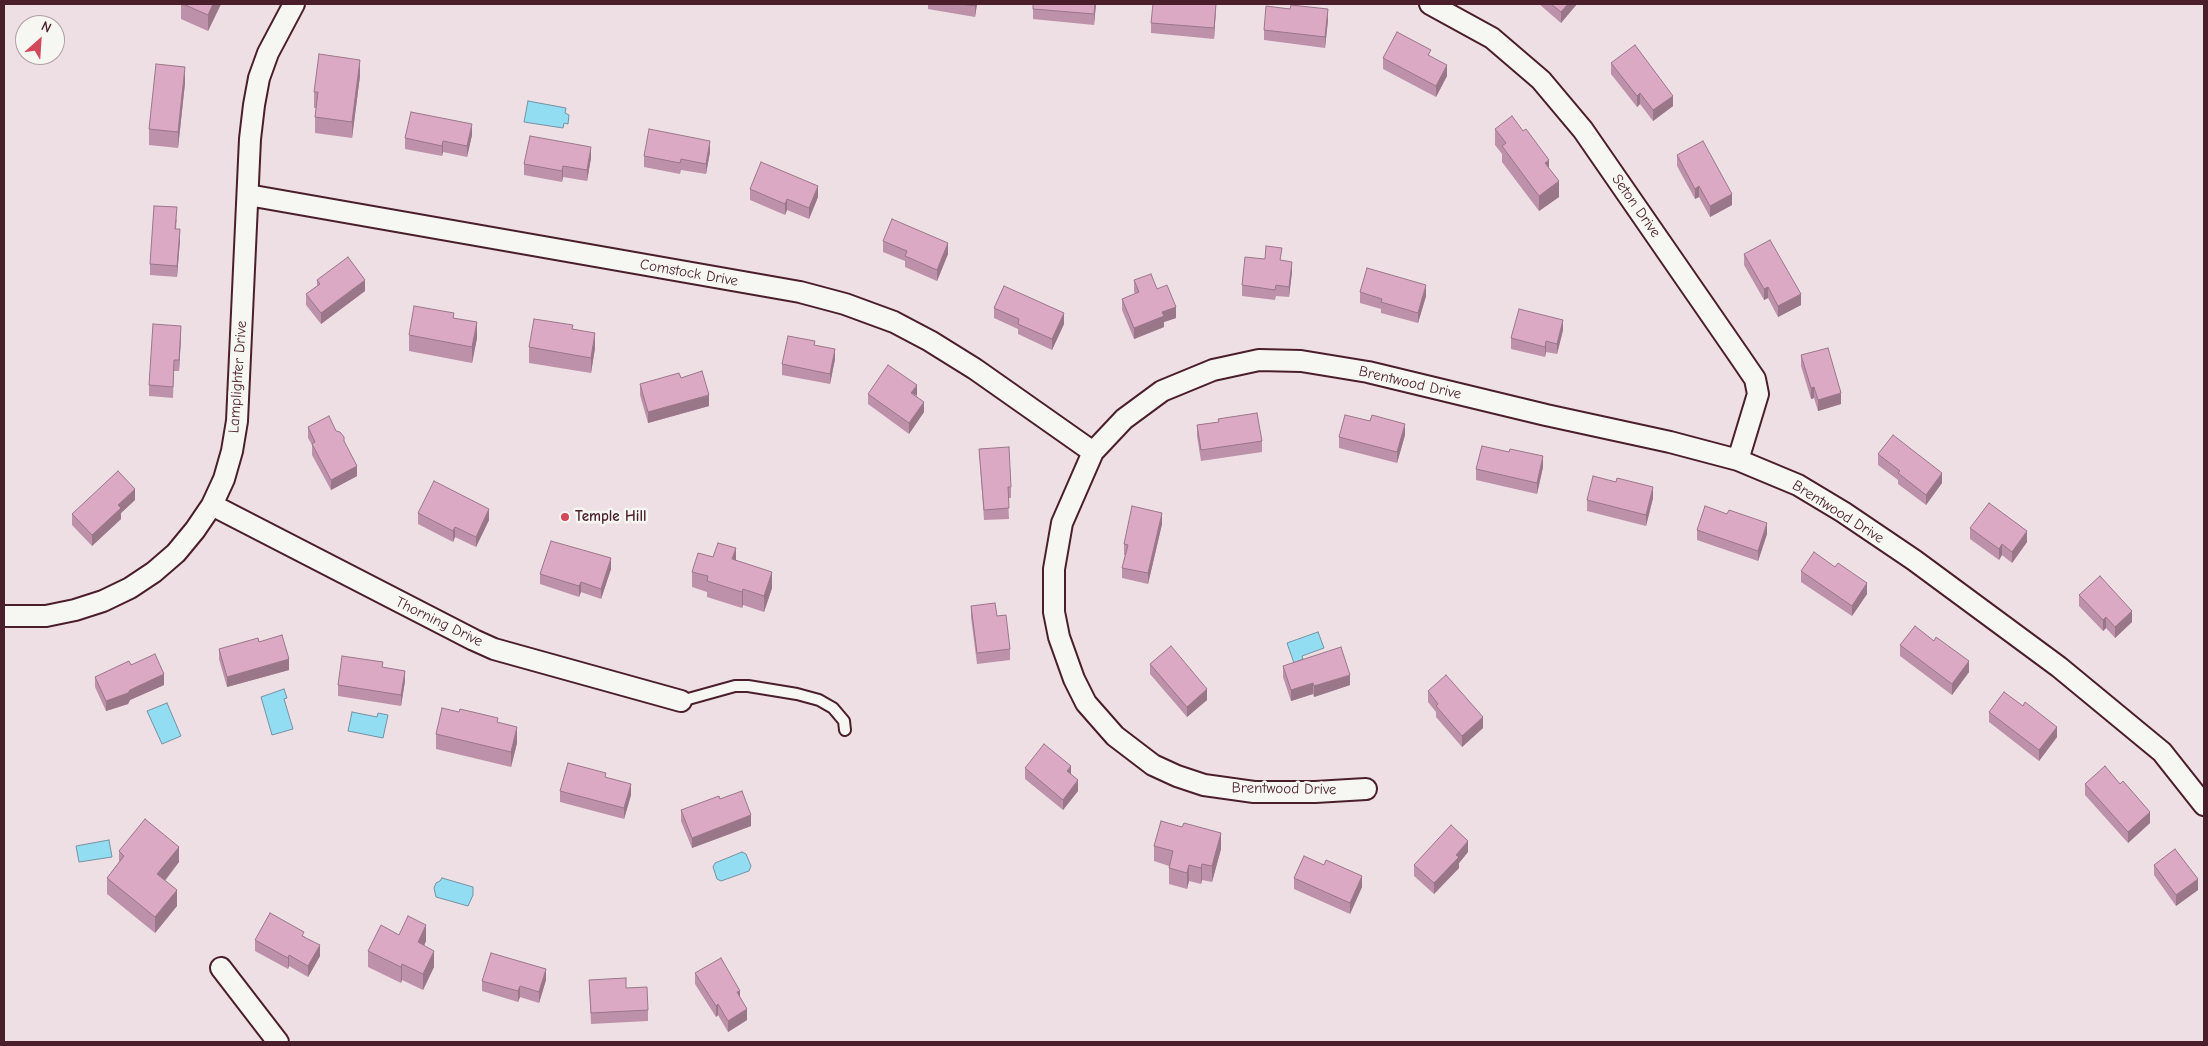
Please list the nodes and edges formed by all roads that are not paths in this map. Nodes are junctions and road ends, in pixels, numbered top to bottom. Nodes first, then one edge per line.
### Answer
1 (294, 4) edge
2 (1430, 4) edge
3 (248, 195) junction
4 (1093, 452) junction
5 (1738, 460) junction
6 (212, 505) junction
7 (4, 616) edge
8 (681, 702) joint
9 (846, 730) dead end
10 (1366, 789) dead end
11 (2204, 806) edge
12 (221, 968) dead end
13 (278, 1042) edge

1 - 3 street, Lamplighter Drive
2 - 5 street, Seton Drive
3 - 4 street, Comstock Drive
3 - 6 street, Lamplighter Drive
4 - 5 street, Brentwood Drive
4 - 10 street, Brentwood Drive
5 - 11 street, Brentwood Drive
6 - 7 street, Lamplighter Drive
6 - 8 street, Thorning Drive
8 - 9 lane
12 - 13 street

